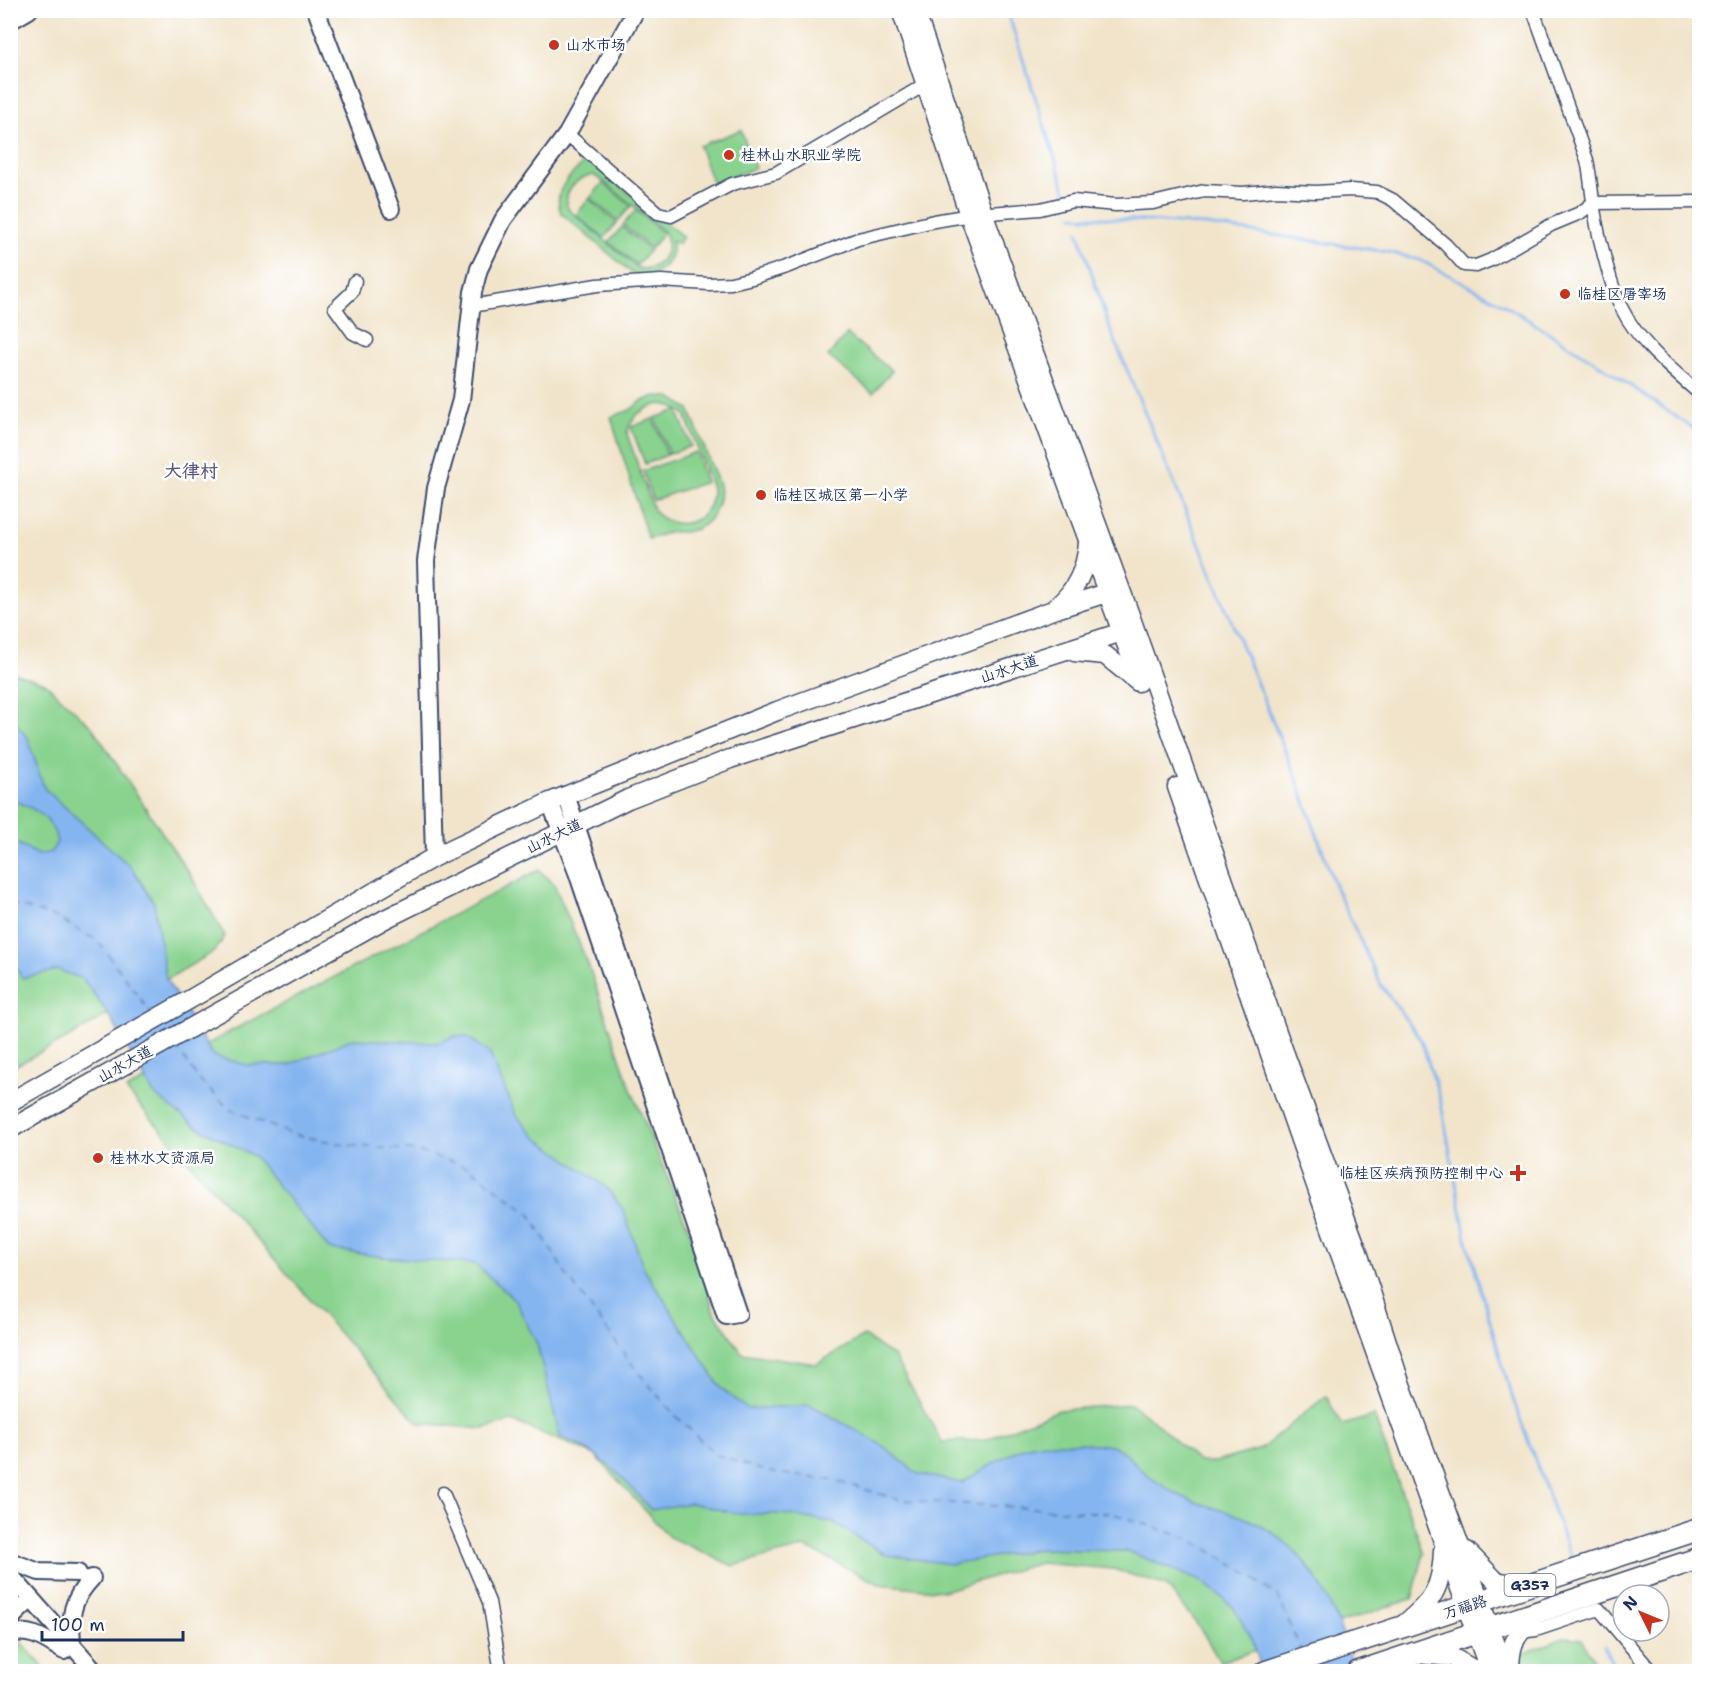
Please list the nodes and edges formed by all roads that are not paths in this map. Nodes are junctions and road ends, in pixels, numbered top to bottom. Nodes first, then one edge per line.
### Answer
1 (29, 10) edge
2 (316, 10) edge
3 (636, 10) edge
4 (901, 10) edge
5 (915, 10) edge
6 (1533, 10) edge
7 (10, 21) edge
8 (926, 84) junction
9 (567, 134) junction
10 (1700, 202) edge
11 (1593, 203) junction
12 (391, 209) dead end
13 (976, 214) junction
14 (355, 281) dead end
15 (471, 306) junction
16 (367, 340) dead end
17 (1700, 394) edge
18 (1088, 541) junction
19 (1114, 590) junction
20 (1050, 611) junction
21 (1128, 630) junction
22 (1063, 651) junction
23 (1141, 685) junction
24 (558, 799) junction
25 (569, 828) junction
26 (434, 857) junction
27 (10, 1102) edge
28 (10, 1129) edge
29 (443, 1493) dead end
30 (1700, 1529) edge
31 (1451, 1542) junction
32 (1700, 1558) edge
33 (10, 1561) edge
34 (10, 1575) edge
35 (1527, 1586) junction
36 (19, 1598) edge
37 (1474, 1604) junction
38 (1537, 1612) junction
39 (10, 1619) edge
40 (1399, 1628) junction
41 (1483, 1630) junction
42 (1520, 1632) junction
43 (10, 1634) edge
44 (68, 1648) junction
45 (1409, 1654) junction
46 (1363, 1670) edge
47 (82, 1671) edge
48 (96, 1671) edge
49 (501, 1671) edge
50 (1265, 1671) edge
51 (1478, 1671) edge
52 (1490, 1671) edge
53 (1508, 1671) edge
54 (1652, 1671) edge

1 - 7 street
2 - 12 street
3 - 9 street
4 - 8 main road
5 - 13 main road
6 - 11 street
8 - 9 street
8 - 13 main road
9 - 15 street
10 - 11 street
11 - 13 street
11 - 17 street
13 - 15 street
13 - 18 main road
13 - 19 main road
14 - 16 street
15 - 26 street
18 - 19 main road
18 - 20 main road
19 - 20 main road, 山水大道
19 - 21 main road
20 - 24 main road, 山水大道
21 - 22 main road, 山水大道
21 - 23 main road
21 - 31 main road
22 - 23 main road
22 - 25 main road, 山水大道
23 - 31 main road
24 - 25 street
24 - 26 main road, 山水大道
25 - 25 street
25 - 28 main road, 山水大道
26 - 27 main road, 山水大道
29 - 49 street
30 - 35 highway, 万福路 / G357
31 - 35 main road
31 - 37 main road
31 - 40 main road
32 - 38 highway, 万福路 / G357
33 - 44 street
34 - 36 street
35 - 37 highway, 万福路 / G357
36 - 39 street
36 - 44 street
37 - 40 highway, 万福路 / G357
37 - 41 main road
38 - 41 highway, 万福路 / G357
38 - 42 main road
40 - 50 highway, 万福路 / G357
41 - 45 highway, 万福路 / G357
41 - 52 main road
41 - 53 main road
42 - 53 main road
42 - 54 street
43 - 44 street
44 - 47 street
44 - 48 street
45 - 46 highway, 万福路 / G357
45 - 51 main road

